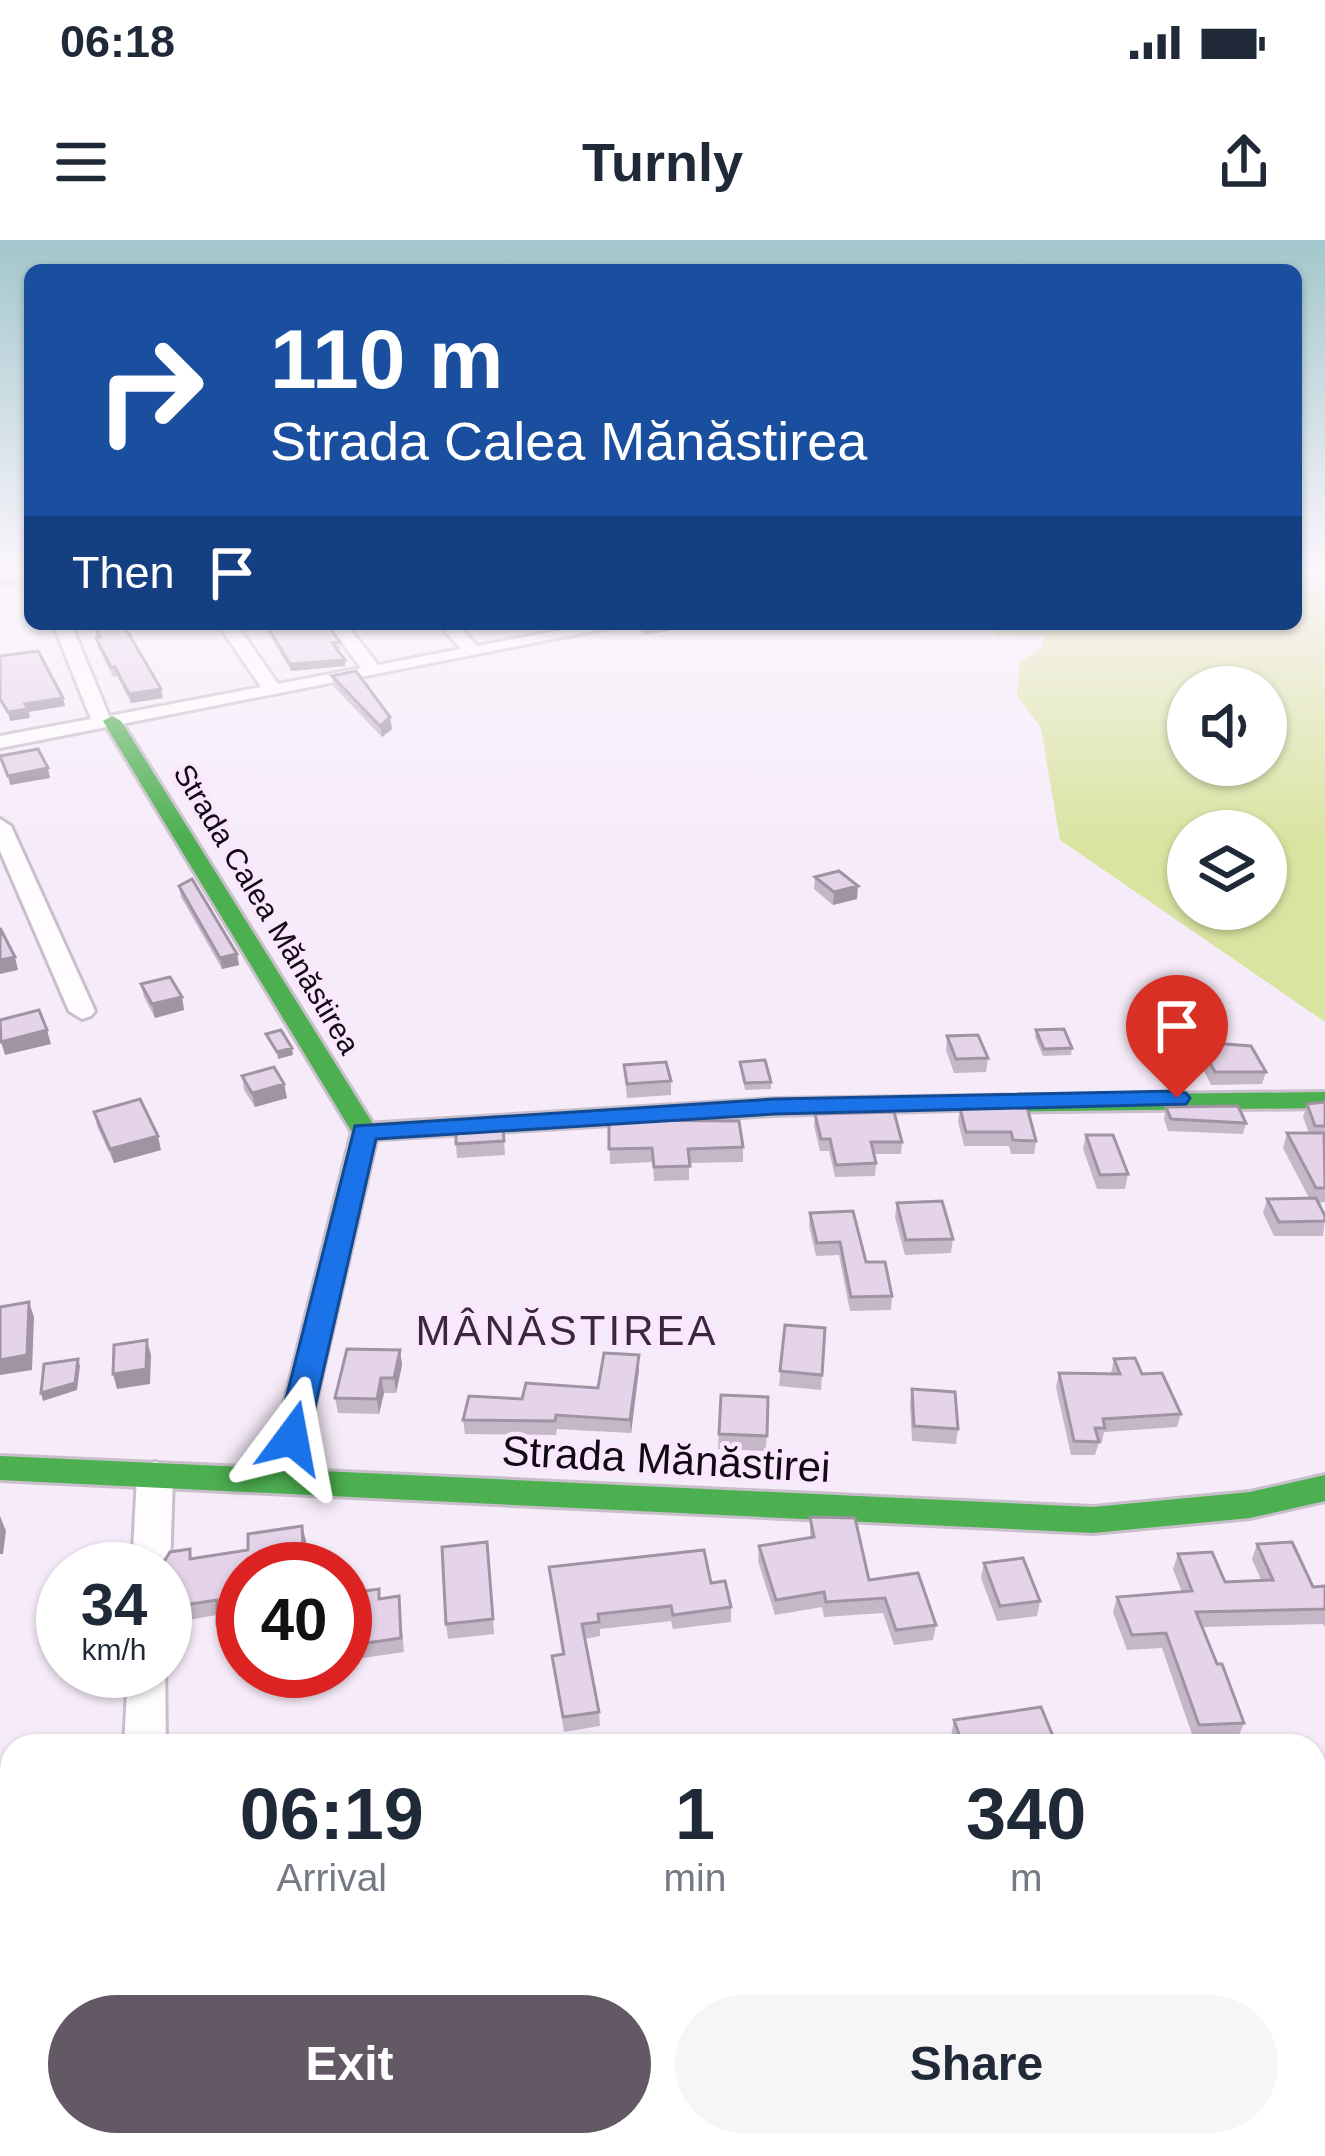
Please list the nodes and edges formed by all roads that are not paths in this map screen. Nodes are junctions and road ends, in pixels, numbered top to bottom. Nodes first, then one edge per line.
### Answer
1 (79, 660) edge
2 (252, 660) edge
3 (365, 660) edge
4 (429, 660) edge
5 (373, 671) junction
6 (273, 690) junction
7 (107, 722) junction
8 (0, 742) edge
9 (0, 826) edge
10 (82, 1011) dead end
11 (1325, 1100) edge
12 (364, 1132) junction
13 (0, 1468) edge
14 (154, 1476) junction
15 (281, 1481) junction
16 (1325, 1488) edge
17 (152, 1542) edge
18 (147, 1698) edge
19 (145, 1734) edge

1 - 7 street
2 - 6 street
3 - 5 street
4 - 5 street
5 - 6 street
6 - 7 street
7 - 8 street
7 - 12 street, Strada Calea Mănăstirea
9 - 10 street
11 - 12 street
12 - 15 street
13 - 14 street, Strada Mănăstirei
14 - 15 street, Strada Mănăstirei
14 - 17 street
15 - 16 street, Strada Mănăstirei
18 - 19 street

